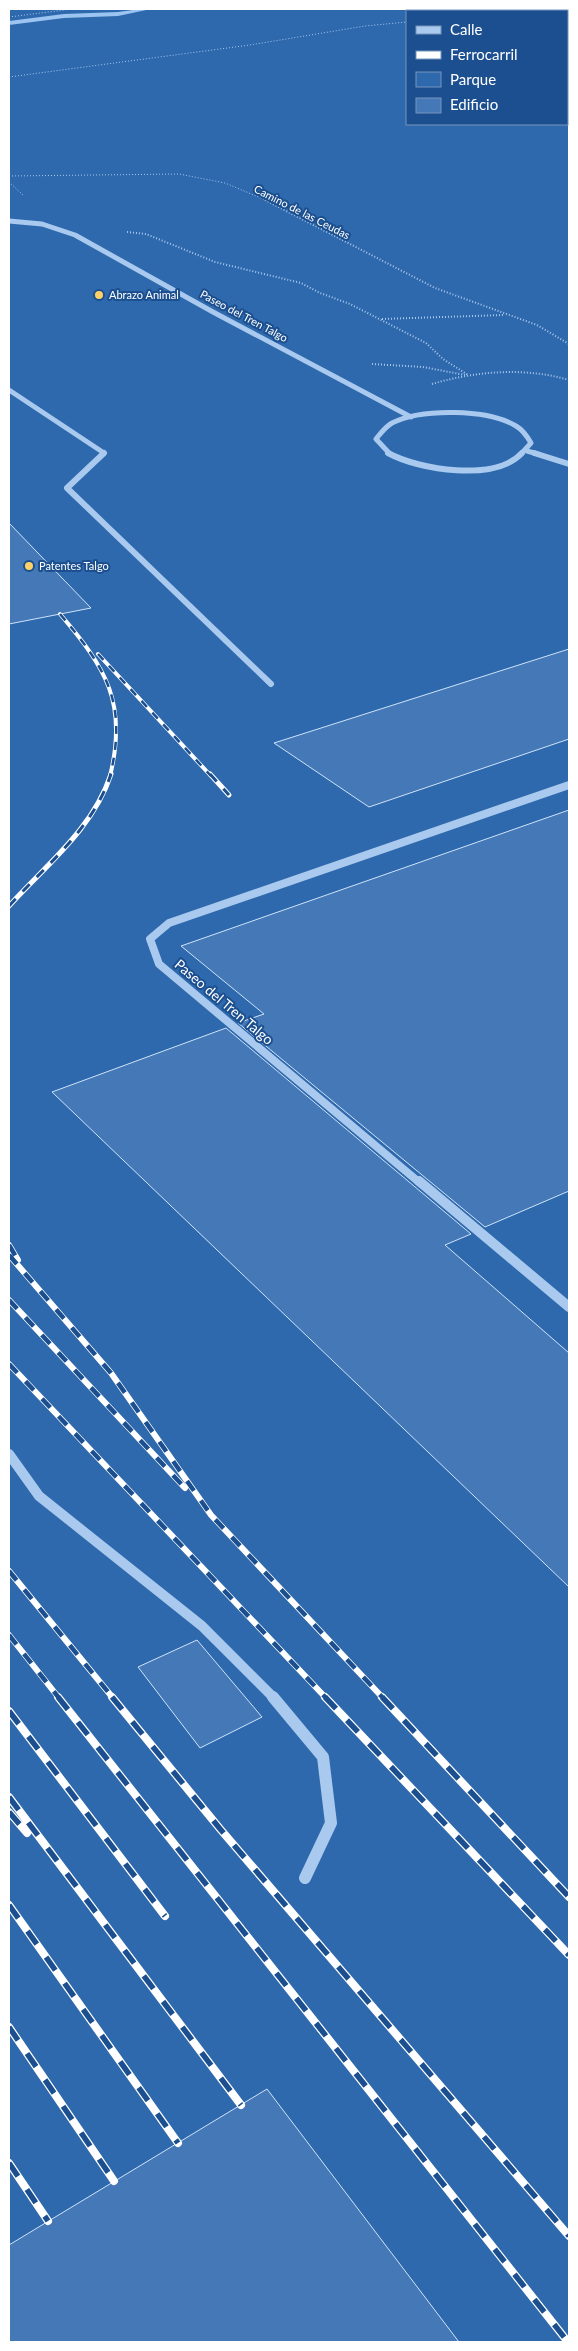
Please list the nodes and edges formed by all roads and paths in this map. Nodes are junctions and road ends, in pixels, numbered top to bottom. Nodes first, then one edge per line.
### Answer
1 (72, 9) edge
2 (541, 9) edge
3 (528, 10) edge
4 (9, 17) edge
5 (406, 22) edge
6 (9, 77) edge
7 (9, 176) edge
8 (9, 221) edge
9 (125, 232) dead end
10 (507, 315) junction
11 (381, 319) junction
12 (569, 344) edge
13 (369, 364) dead end
14 (468, 375) junction
15 (569, 380) edge
16 (9, 390) edge
17 (411, 417) junction
18 (527, 451) junction
19 (569, 464) edge
20 (271, 684) dead end
21 (569, 785) edge
22 (569, 1307) edge
23 (9, 1454) edge
24 (305, 1878) dead end

1 - 4 path
2 - 3 path
5 - 6 path
7 - 10 path, Camino de las Ceudas
8 - 17 street, Paseo del Tren Talgo
9 - 11 path
10 - 11 path
10 - 12 path, Camino de las Ceudas
11 - 14 path
13 - 14 path
14 - 15 path
16 - 20 street
17 - 18 street
17 - 18 street
18 - 19 street
21 - 22 street, Paseo del Tren Talgo
23 - 24 street

